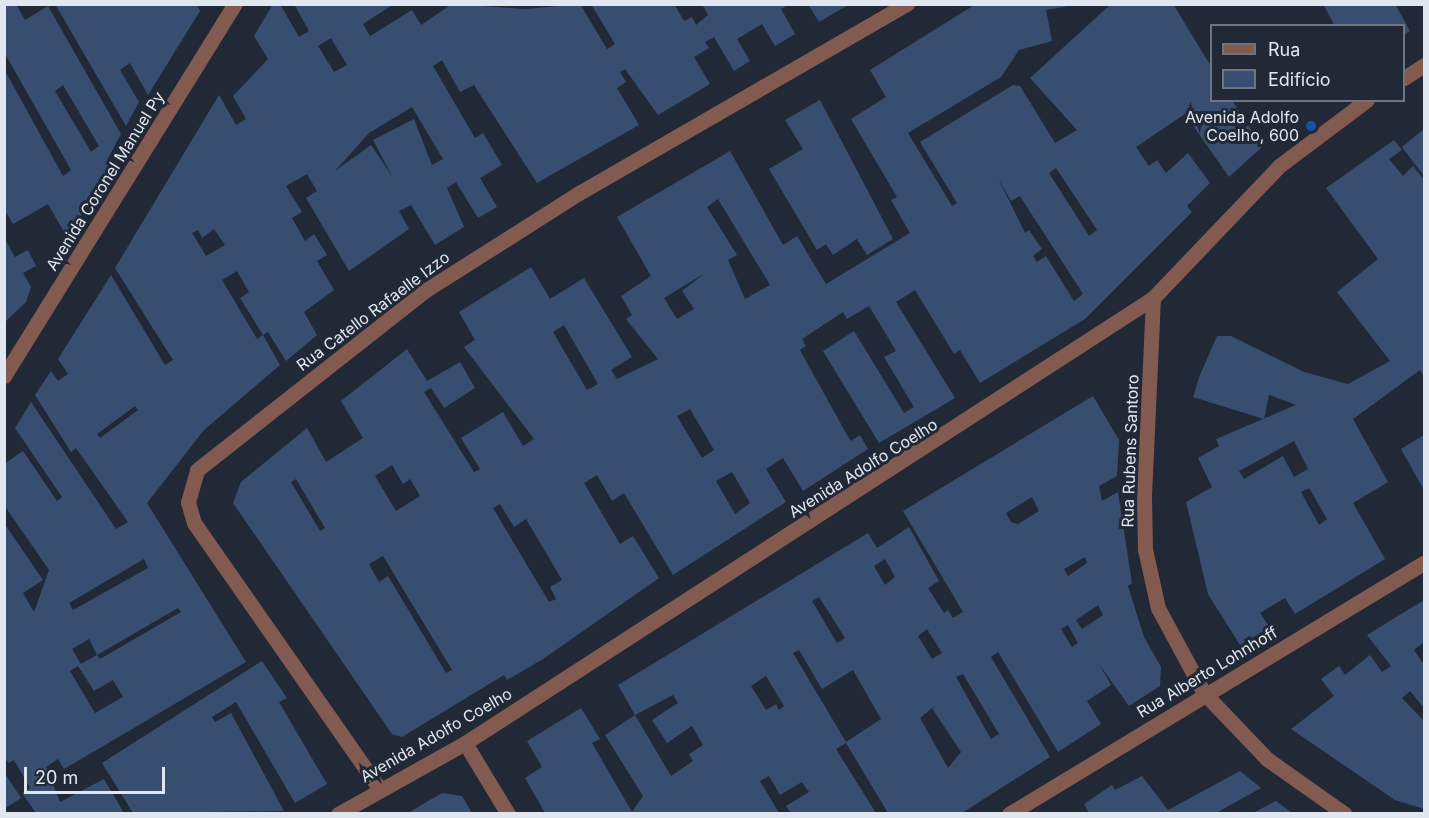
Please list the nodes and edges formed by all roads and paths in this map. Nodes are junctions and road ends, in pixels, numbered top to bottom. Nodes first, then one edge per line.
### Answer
1 (235, 4) edge
2 (907, 4) edge
3 (1425, 65) edge
4 (1405, 77) edge
5 (1364, 102) edge
6 (1153, 298) junction
7 (4, 376) edge
8 (1425, 563) edge
9 (1204, 693) junction
10 (465, 742) junction
11 (379, 788) junction
12 (338, 813) edge
13 (508, 813) edge
14 (1009, 813) edge
15 (1345, 813) edge

1 - 7 street, Avenida Coronel Manuel Py
2 - 11 street, Rua Catello Rafaelle Izzo
3 - 4 street
5 - 6 street, Avenida Adolfo Coelho
6 - 9 street, Rua Rubens Santoro
6 - 10 street, Avenida Adolfo Coelho
8 - 9 street, Rua Alberto Lohnhoff
9 - 14 street, Rua Alberto Lohnhoff
9 - 15 street, Rua Rubens Santoro
10 - 11 street, Avenida Adolfo Coelho
10 - 13 street
11 - 12 street, Avenida Adolfo Coelho

